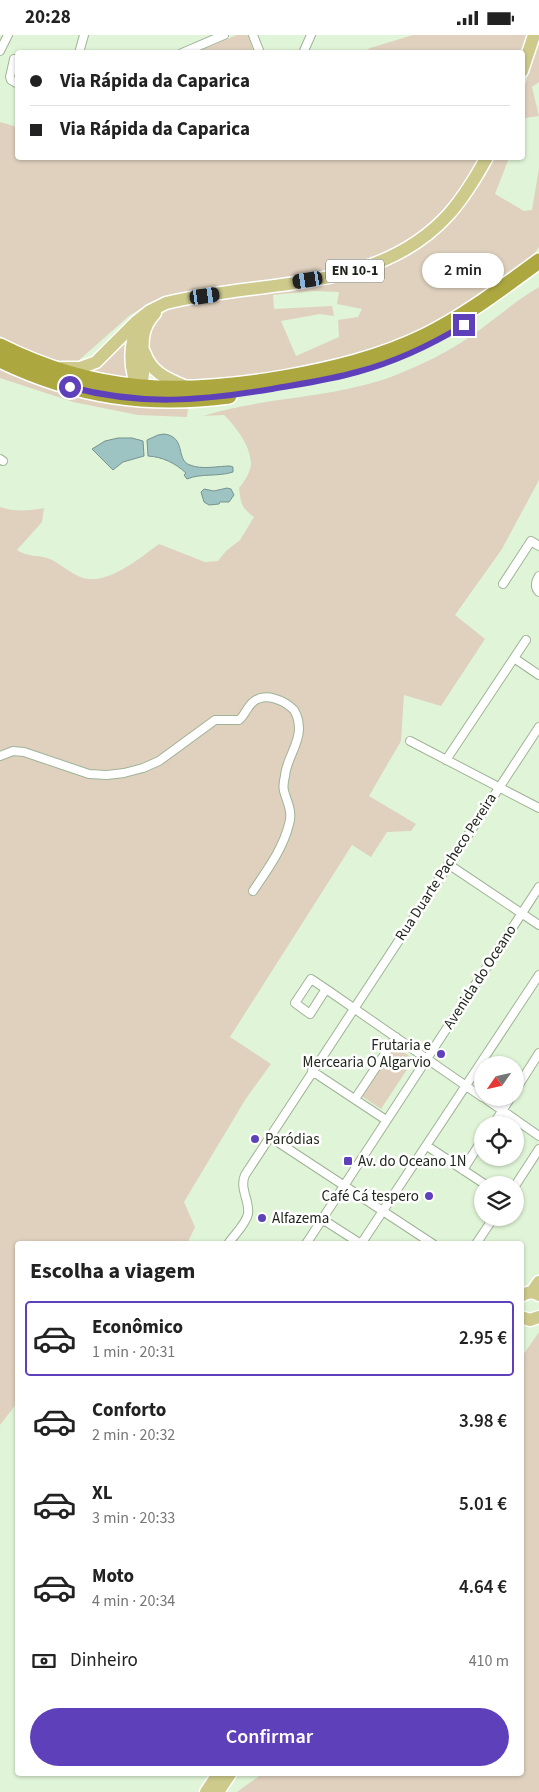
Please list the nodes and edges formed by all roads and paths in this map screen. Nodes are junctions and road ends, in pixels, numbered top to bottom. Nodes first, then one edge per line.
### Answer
1 (8, 35) edge
2 (84, 35) edge
3 (224, 35) edge
4 (254, 35) edge
5 (311, 35) edge
6 (534, 35) edge
7 (80, 50) edge
8 (189, 50) edge
9 (259, 50) edge
10 (304, 50) edge
11 (0, 51) edge
12 (14, 59) dead end
13 (525, 62) edge
14 (15, 82) edge
15 (485, 160) edge
16 (539, 261) edge
17 (539, 273) edge
18 (179, 300) junction
19 (154, 308) junction
20 (138, 342) junction
21 (0, 346) edge
22 (111, 347) junction
23 (0, 360) edge
24 (55, 369) junction
25 (140, 382) junction
26 (191, 389) junction
27 (111, 396) junction
28 (166, 401) junction
29 (539, 546) edge
30 (539, 576) edge
31 (503, 584) dead end
32 (539, 592) edge
33 (526, 640) dead end
34 (514, 658) junction
35 (539, 675) edge
36 (539, 727) edge
37 (410, 741) dead end
38 (0, 756) edge
39 (446, 760) junction
40 (499, 787) junction
41 (539, 808) edge
42 (448, 864) junction
43 (539, 887) edge
44 (253, 891) dead end
45 (522, 913) junction
46 (539, 925) edge
47 (539, 975) edge
48 (326, 989) junction
49 (353, 1008) junction
50 (396, 1037) junction
51 (539, 1053) edge
52 (426, 1058) junction
53 (312, 1071) junction
54 (524, 1077) edge
55 (467, 1086) junction
56 (474, 1091) edge
57 (355, 1099) junction
58 (495, 1106) edge
59 (505, 1106) edge
60 (502, 1111) junction
61 (499, 1116) edge
62 (386, 1120) junction
63 (539, 1136) edge
64 (270, 1137) junction
65 (427, 1146) junction
66 (539, 1149) edge
67 (474, 1153) edge
68 (463, 1170) junction
69 (521, 1176) edge
70 (474, 1177) edge
71 (343, 1185) junction
72 (383, 1211) junction
73 (322, 1219) junction
74 (488, 1226) edge
75 (230, 1241) edge
76 (308, 1241) edge
77 (356, 1241) edge
78 (363, 1241) edge
79 (428, 1241) edge
80 (478, 1241) edge
81 (539, 1317) edge
82 (524, 1320) edge
83 (217, 1776) edge
84 (227, 1776) edge
85 (209, 1790) edge

1 - 11 street
2 - 7 street
3 - 8 street
4 - 9 street
5 - 10 street
6 - 13 main road
12 - 14 street
15 - 18 main road, EN 10-1
16 - 26 highway
17 - 28 highway
18 - 19 main road, EN 10-1
18 - 20 main road, EN 10-1
19 - 20 main road, EN 10-1
19 - 22 main road, EN 10-1
20 - 22 main road
20 - 25 main road, EN 10-1
20 - 26 main road
21 - 24 highway
22 - 24 main road, EN 10-1
23 - 27 highway
24 - 25 highway
25 - 26 highway
25 - 27 main road
25 - 28 main road
27 - 28 highway
29 - 31 street
30 - 32 street
33 - 34 street
34 - 35 street
34 - 39 street
36 - 40 street, Rua Duarte Pacheco Pereira
37 - 39 street
38 - 44 street
39 - 40 street
40 - 41 street
40 - 42 street, Rua Duarte Pacheco Pereira
42 - 45 street
42 - 49 street, Rua Duarte Pacheco Pereira
43 - 45 street, Avenida do Oceano
45 - 46 street
45 - 52 street, Avenida do Oceano
47 - 55 street
48 - 48 street
48 - 49 street
49 - 50 street
49 - 53 street, Rua Duarte Pacheco Pereira
50 - 52 street
50 - 57 street
51 - 54 street
52 - 55 street
52 - 62 street, Avenida do Oceano
53 - 57 street
53 - 64 street, Rua Duarte Pacheco Pereira
55 - 56 street
55 - 65 street
57 - 62 street
58 - 60 street
59 - 60 street
60 - 61 street
60 - 63 street
62 - 71 street, Avenida do Oceano
64 - 71 street
64 - 75 street, Rua Duarte Pacheco Pereira
65 - 68 street
65 - 72 street
66 - 69 street
67 - 68 street
68 - 70 street
71 - 72 street
71 - 73 street, Avenida do Oceano
72 - 78 street
72 - 79 street
73 - 76 street, Avenida do Oceano
73 - 77 street
74 - 80 street
81 - 82 main road
83 - 85 main road
84 - 85 main road

